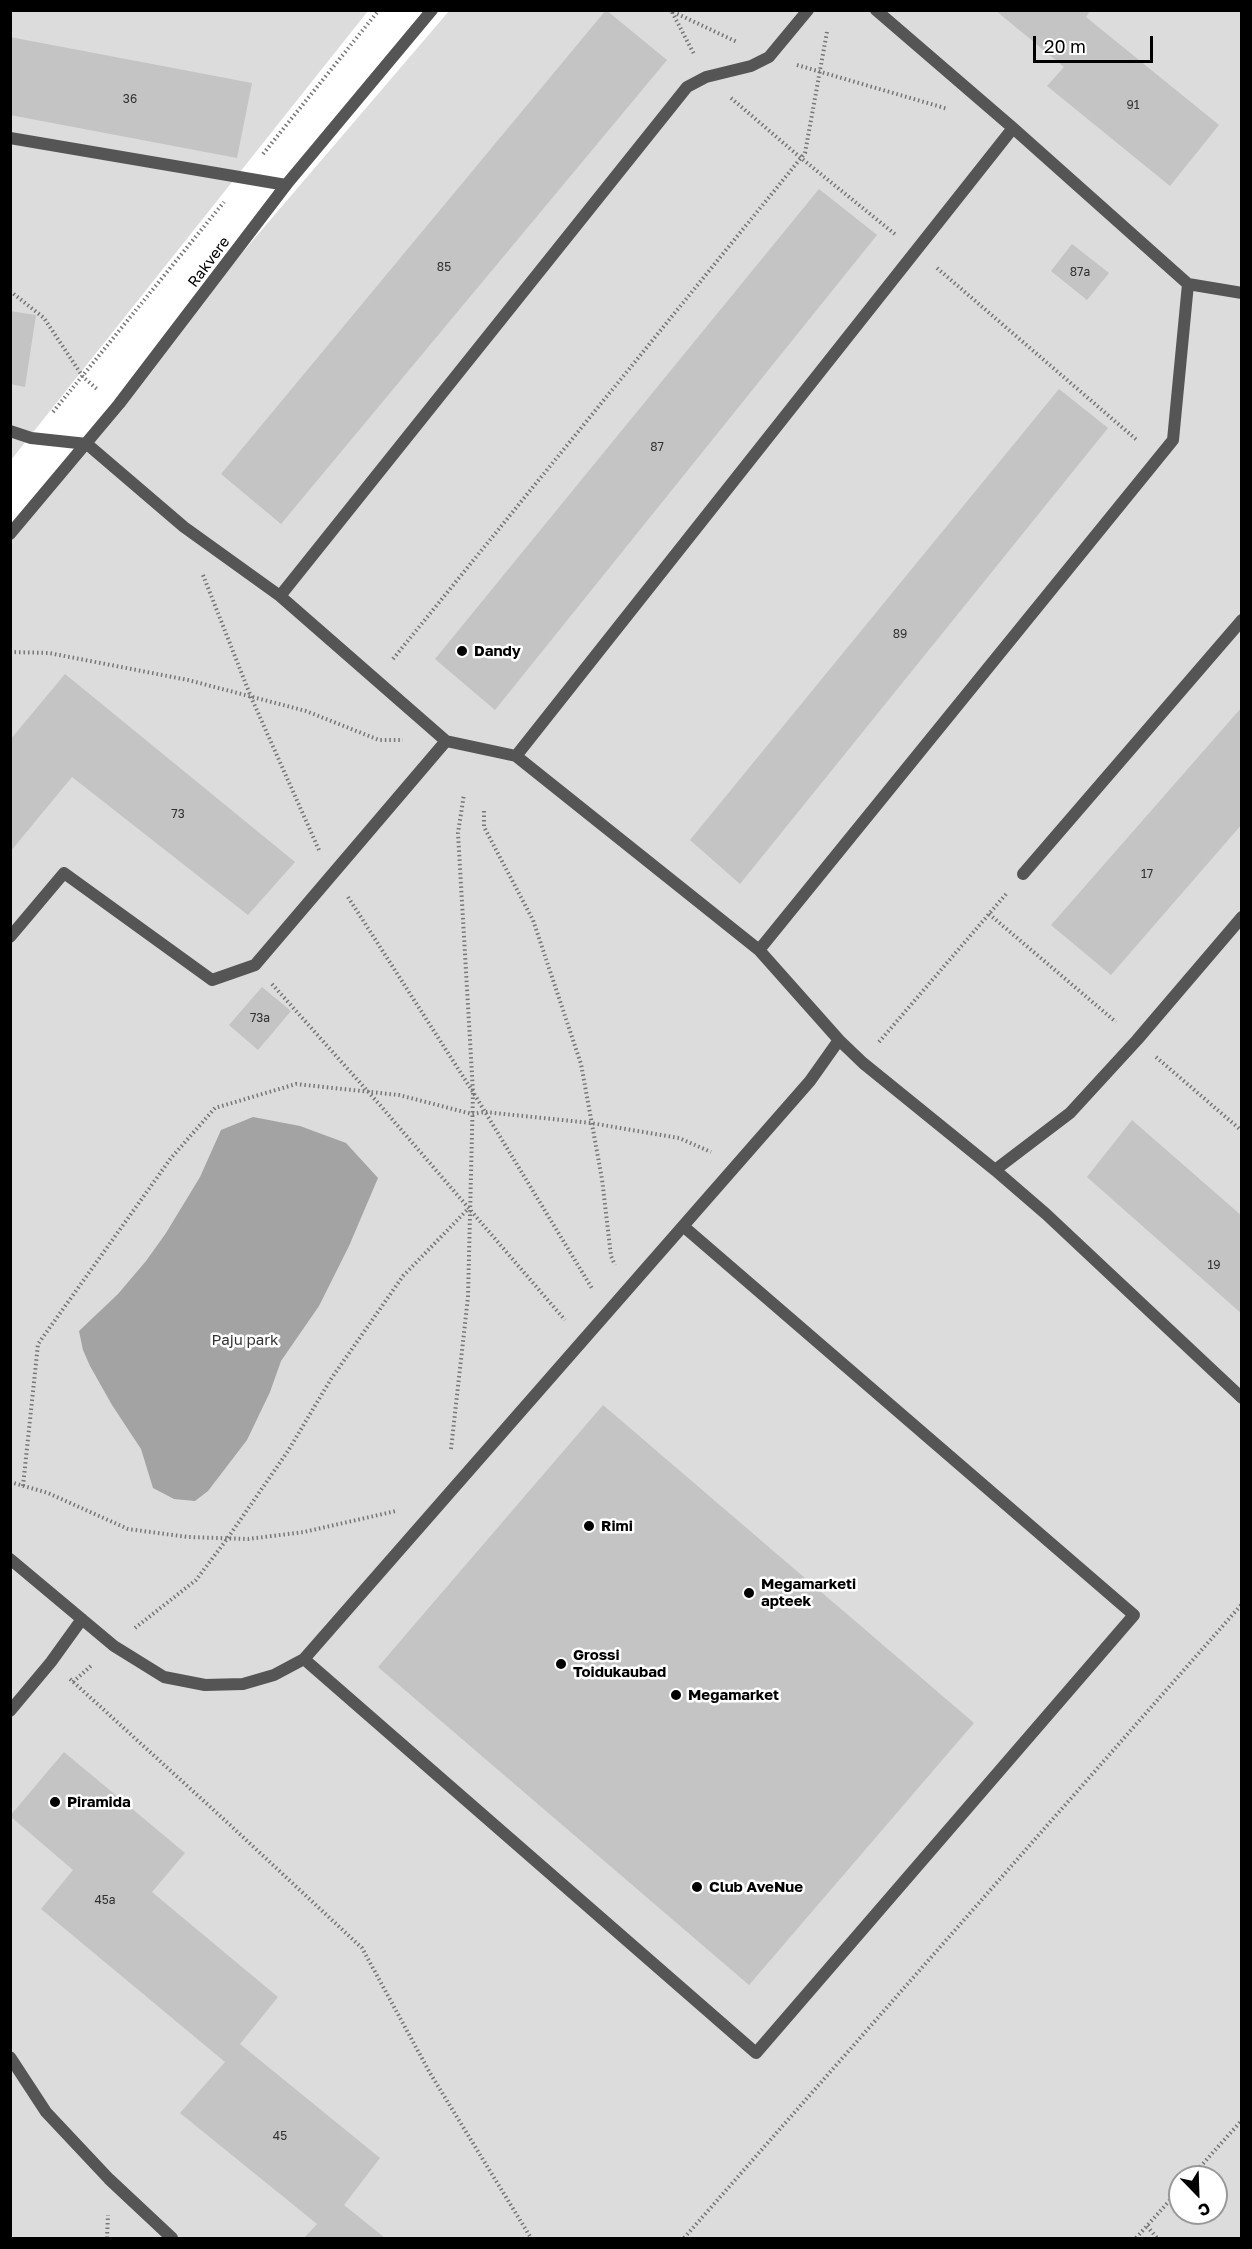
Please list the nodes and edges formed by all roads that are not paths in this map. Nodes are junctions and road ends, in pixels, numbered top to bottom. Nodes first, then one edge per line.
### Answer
1 (432, 10) edge
2 (808, 10) edge
3 (876, 10) edge
4 (1013, 128) junction
5 (10, 138) edge
6 (286, 185) junction
7 (1188, 284) junction
8 (1242, 293) edge
9 (10, 431) edge
10 (87, 444) junction
11 (10, 534) edge
12 (280, 596) junction
13 (1242, 620) edge
14 (446, 741) junction
15 (516, 756) junction
16 (1023, 874) road end
17 (1242, 917) edge
18 (10, 937) edge
19 (759, 950) junction
20 (839, 1040) junction
21 (995, 1170) junction
22 (683, 1226) junction
23 (1242, 1398) edge
24 (10, 1559) edge
25 (82, 1618) junction
26 (304, 1659) junction
27 (10, 1711) edge
28 (10, 2057) edge
29 (172, 2238) edge

1 - 6 street, Rakvere
2 - 12 street
3 - 4 street
4 - 7 street
4 - 15 street
5 - 6 street
6 - 10 street, Rakvere
7 - 8 street
7 - 19 street
9 - 10 street
10 - 11 street, Rakvere
10 - 12 street
12 - 14 street
13 - 16 street
14 - 15 street
14 - 18 street
15 - 19 street
17 - 21 street
19 - 20 street
20 - 21 street
20 - 22 street
21 - 23 street
22 - 26 street
22 - 26 street
24 - 25 street
25 - 26 street
25 - 27 street
28 - 29 street

